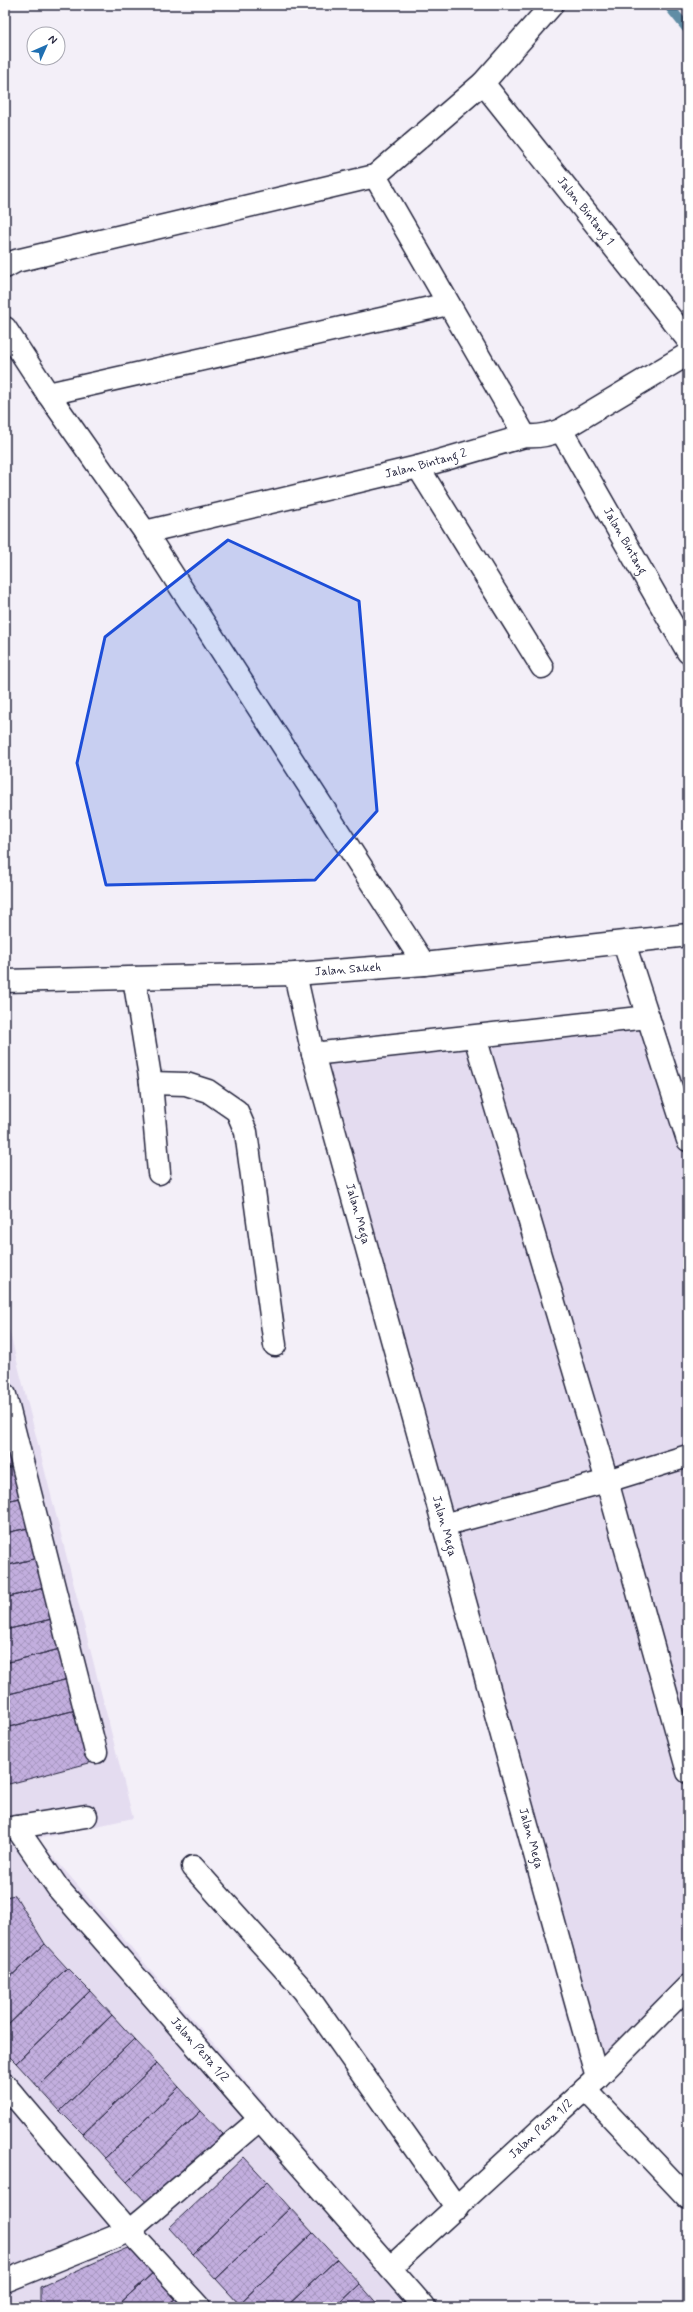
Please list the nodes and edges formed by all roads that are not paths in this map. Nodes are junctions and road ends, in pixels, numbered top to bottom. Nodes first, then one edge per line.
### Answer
1 (552, 5) edge
2 (483, 83) junction
3 (375, 176) junction
4 (5, 267) edge
5 (448, 304) junction
6 (5, 328) edge
7 (688, 340) edge
8 (688, 354) edge
9 (48, 394) junction
10 (561, 430) junction
11 (525, 436) junction
12 (418, 467) junction
13 (145, 532) junction
14 (688, 652) edge
15 (542, 667) dead end
16 (688, 935) edge
17 (624, 943) junction
18 (424, 964) junction
19 (295, 974) junction
20 (134, 978) junction
21 (5, 982) edge
22 (648, 1017) junction
23 (475, 1037) junction
24 (313, 1054) junction
25 (151, 1083) junction
26 (688, 1140) edge
27 (159, 1173) dead end
28 (275, 1345) dead end
29 (5, 1395) edge
30 (688, 1456) edge
31 (607, 1481) junction
32 (443, 1525) junction
33 (96, 1752) dead end
34 (688, 1772) edge
35 (86, 1816) dead end
36 (10, 1828) edge
37 (193, 1867) dead end
38 (688, 1986) edge
39 (591, 2084) junction
40 (5, 2085) edge
41 (260, 2119) junction
42 (688, 2198) edge
43 (457, 2208) junction
44 (129, 2231) junction
45 (390, 2268) junction
46 (5, 2281) edge
47 (199, 2307) edge
48 (424, 2307) edge

1 - 2 street
2 - 3 street
2 - 7 street, Jalan Bintang 1
3 - 4 street
3 - 5 street
5 - 9 street
5 - 11 street
6 - 9 street
8 - 10 street, Jalan Bintang 2
9 - 13 street
10 - 11 street, Jalan Bintang 2
10 - 14 street, Jalan Bintang
11 - 12 street, Jalan Bintang 2
12 - 13 street, Jalan Bintang 2
12 - 15 street
13 - 18 street
16 - 17 street, Jalan Sakeh
17 - 18 street, Jalan Sakeh
17 - 22 street
18 - 19 street, Jalan Sakeh
19 - 20 street, Jalan Sakeh
19 - 24 street, Jalan Mega
20 - 21 street, Jalan Sakeh
20 - 25 street
22 - 23 street
22 - 26 street
23 - 24 street
23 - 31 street
24 - 32 street, Jalan Mega
25 - 27 street
25 - 28 street
29 - 33 street
30 - 31 street
31 - 32 street
31 - 34 street
32 - 39 street, Jalan Mega
35 - 36 street
36 - 41 street, Jalan Pesta 1/2
37 - 43 street
38 - 39 street, Jalan Pesta 1/2
39 - 42 street
39 - 43 street, Jalan Pesta 1/2
40 - 44 street
41 - 44 street
41 - 45 street, Jalan Pesta 1/2
43 - 45 street, Jalan Pesta 1/2
44 - 46 street
44 - 47 street
45 - 48 street, Jalan Pesta 1/2

